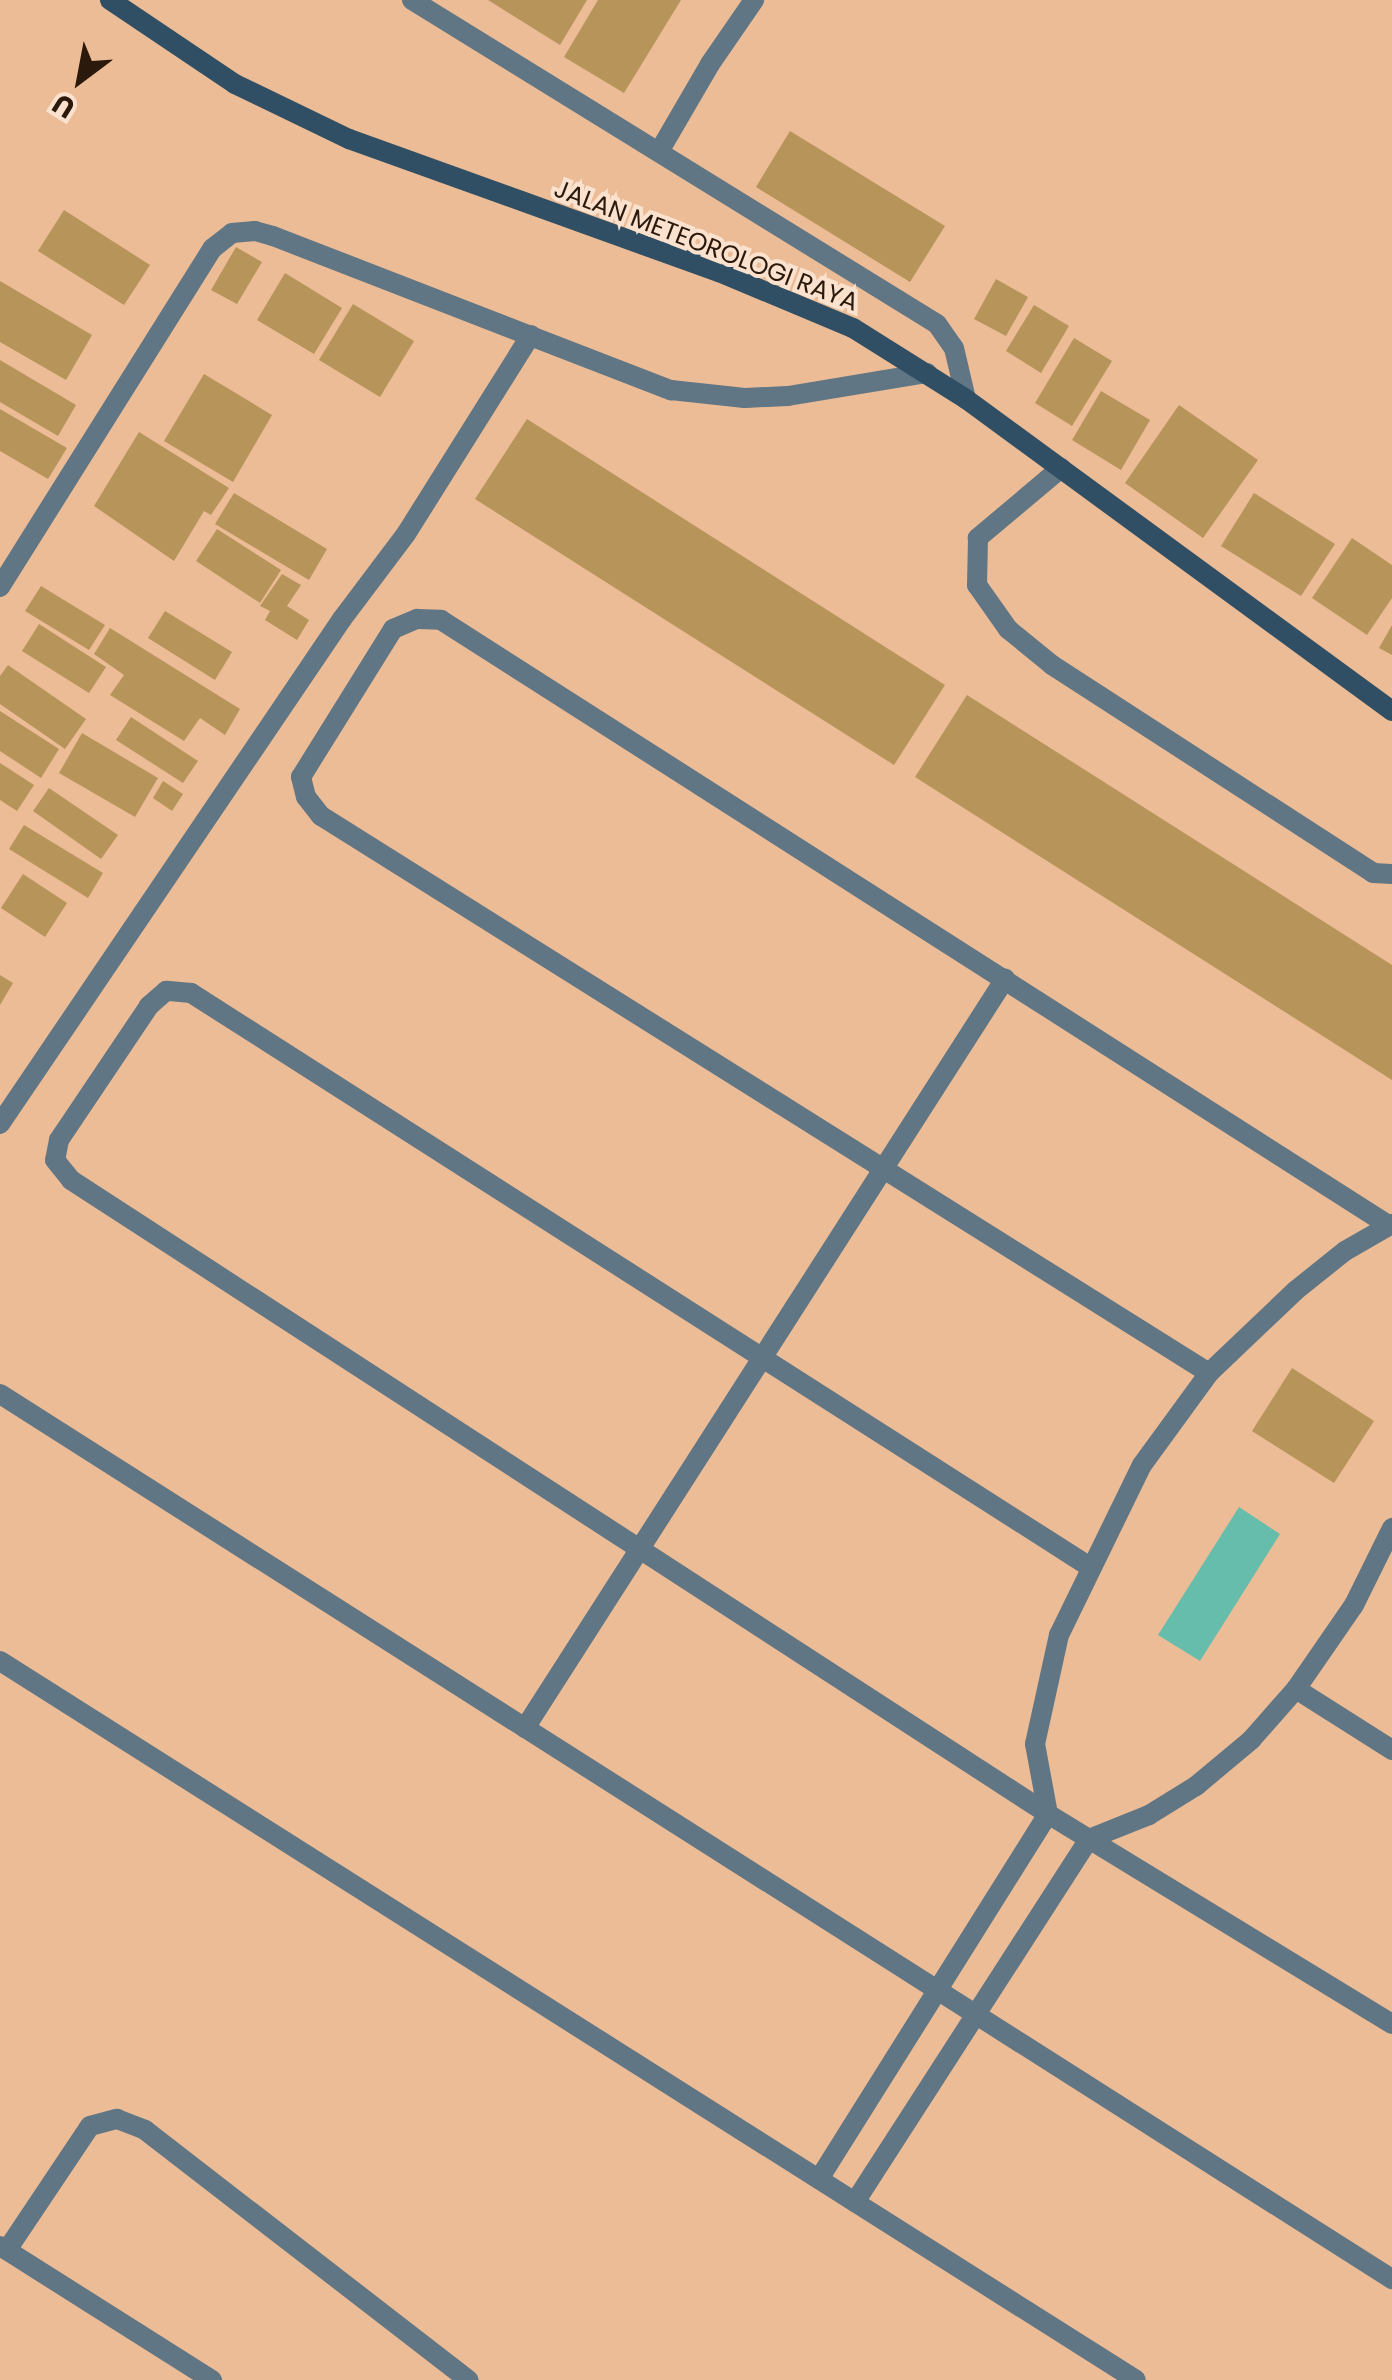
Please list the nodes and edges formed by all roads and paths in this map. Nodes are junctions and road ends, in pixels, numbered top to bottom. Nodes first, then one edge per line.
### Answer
1 (110, 0) edge
2 (412, 0) edge
3 (754, 0) edge
4 (660, 150) junction
5 (531, 335) junction
6 (927, 372) junction
7 (966, 399) junction
8 (1061, 468) junction
9 (0, 586) edge
10 (1392, 712) edge
11 (1392, 874) edge
12 (1005, 979) junction
13 (0, 1124) edge
14 (883, 1168) junction
15 (1390, 1224) edge
16 (762, 1354) junction
17 (1209, 1373) junction
18 (0, 1394) edge
19 (1392, 1528) edge
20 (641, 1546) junction
21 (1090, 1567) junction
22 (0, 1661) edge
23 (1296, 1689) junction
24 (524, 1728) junction
25 (1392, 1750) edge
26 (1048, 1814) junction
27 (1089, 1840) junction
28 (938, 1989) junction
29 (976, 2014) junction
30 (1392, 2024) edge
31 (819, 2179) junction
32 (855, 2202) junction
33 (3, 2248) edge
34 (1392, 2279) edge
35 (212, 2380) edge
36 (469, 2380) edge
37 (1136, 2380) edge

1 - 6 main road, JALAN METEOROLOGI RAYA
2 - 4 street
3 - 4 street
4 - 7 street
5 - 6 street
5 - 9 street
5 - 13 street
6 - 7 main road, JALAN METEOROLOGI RAYA
7 - 8 main road, JALAN METEOROLOGI RAYA
8 - 10 main road, JALAN METEOROLOGI RAYA
8 - 11 street
12 - 14 street
12 - 14 street
12 - 15 street
14 - 16 street
14 - 17 street
15 - 17 street
16 - 20 street
16 - 20 street
16 - 21 street
17 - 21 street
18 - 24 street
19 - 23 street
20 - 24 street
20 - 26 street
21 - 26 street
22 - 31 street
23 - 25 street
23 - 27 street
24 - 28 street
26 - 27 street
26 - 28 street
27 - 29 street
27 - 30 street
28 - 29 street
28 - 31 street
29 - 32 street
29 - 34 street
31 - 32 street
32 - 37 street
33 - 35 street
33 - 36 street

